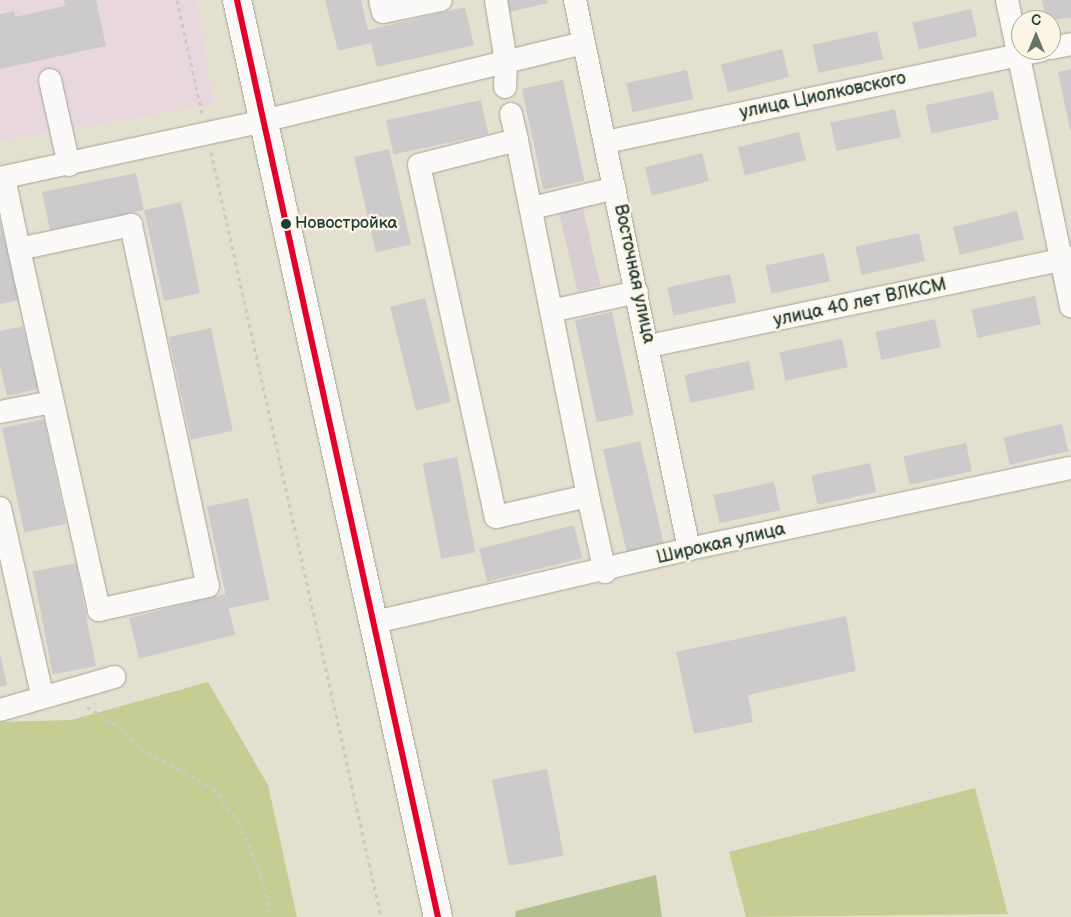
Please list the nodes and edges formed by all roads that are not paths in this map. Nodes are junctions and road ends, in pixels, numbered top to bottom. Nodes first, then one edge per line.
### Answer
1 (237, 0) edge
2 (380, 0) edge
3 (441, 0) edge
4 (496, 0) edge
5 (575, 0) edge
6 (1008, 0) edge
7 (1011, 16) edge
8 (584, 43) junction
9 (1011, 56) edge
10 (1019, 60) edge
11 (506, 62) junction
12 (50, 80) dead end
13 (504, 87) dead end
14 (511, 114) dead end
15 (263, 121) junction
16 (517, 140) junction
17 (606, 142) junction
18 (69, 165) junction
19 (2, 178) edge
20 (615, 188) junction
21 (532, 208) junction
22 (19, 249) junction
23 (1066, 260) edge
24 (637, 292) junction
25 (1071, 306) edge
26 (551, 311) junction
27 (649, 346) junction
28 (52, 402) junction
29 (0, 412) edge
30 (1071, 468) edge
31 (588, 496) junction
32 (0, 508) edge
33 (689, 549) junction
34 (605, 572) junction
35 (371, 623) junction
36 (114, 677) dead end
37 (42, 694) junction
38 (0, 710) edge
39 (438, 917) edge

1 - 15 main road
2 - 3 street
4 - 11 street
5 - 8 street, Восточная улица
6 - 7 street
8 - 11 street
8 - 17 street, Восточная улица
9 - 17 street, улица Циолковского
10 - 23 street
11 - 13 street
11 - 15 street
12 - 18 street
14 - 16 street
15 - 18 street
15 - 35 main road
16 - 21 street
16 - 31 street
17 - 20 street, Восточная улица
18 - 19 street
19 - 22 street
20 - 21 street
20 - 24 street, Восточная улица
21 - 26 street
22 - 28 street
22 - 28 street
23 - 25 street
23 - 27 street, улица 40 лет ВЛКСМ
24 - 26 street
24 - 27 street, Восточная улица
26 - 31 street
27 - 33 street, Восточная улица
28 - 29 street
30 - 33 street, Широкая улица
31 - 34 street
32 - 37 street
33 - 34 street, Широкая улица
34 - 35 street, Широкая улица
35 - 39 main road
36 - 37 street
37 - 38 street

